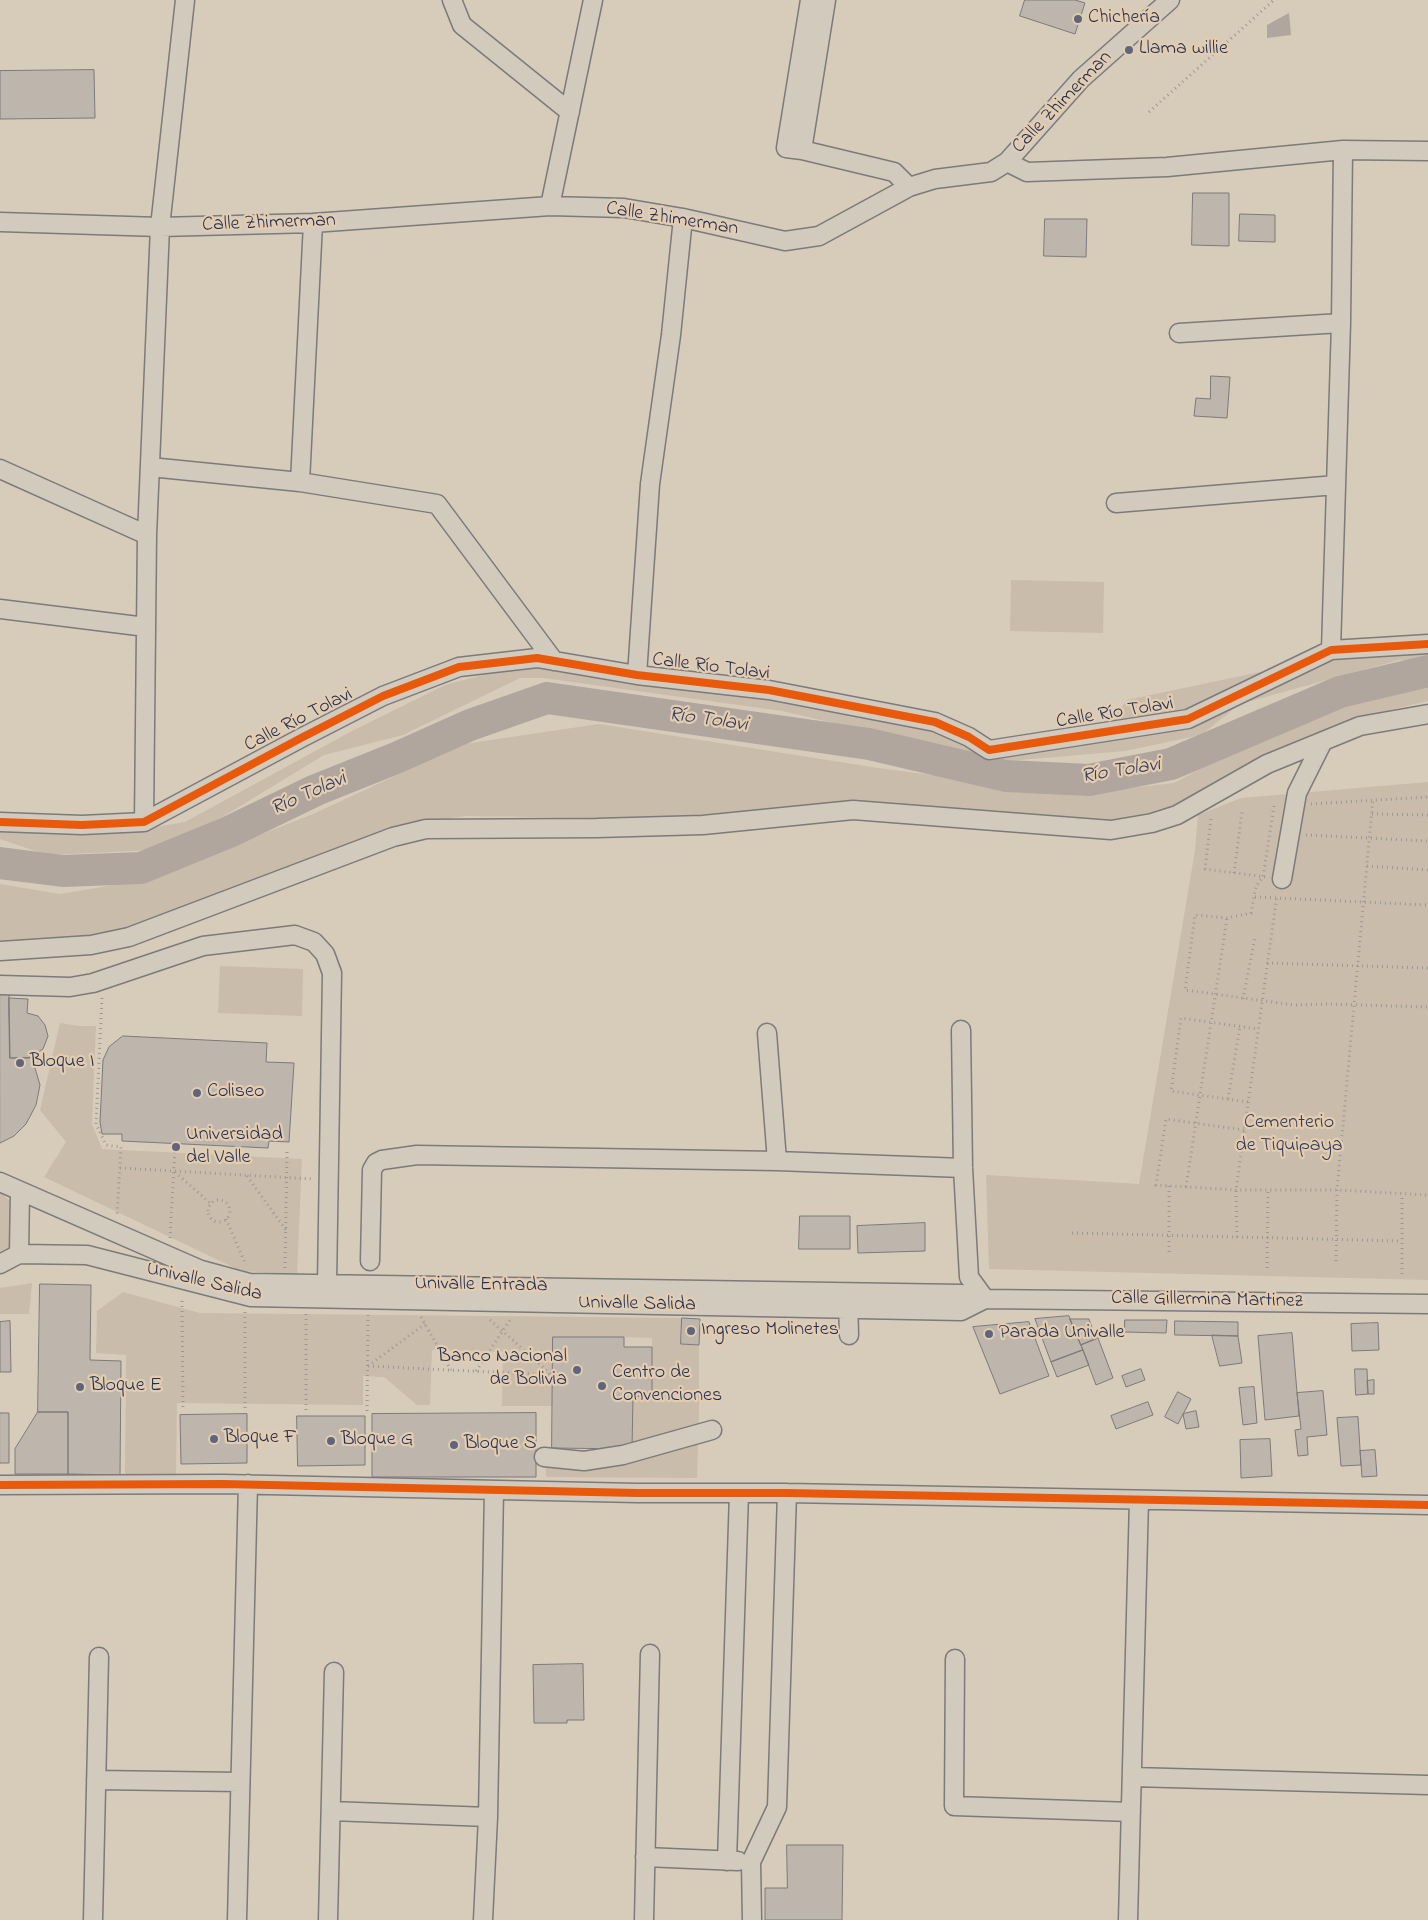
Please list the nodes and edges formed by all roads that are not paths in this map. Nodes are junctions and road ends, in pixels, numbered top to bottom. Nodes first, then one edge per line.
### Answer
1 (185, 0) edge
2 (452, 0) edge
3 (593, 0) edge
4 (810, 0) edge
5 (826, 0) edge
6 (1170, 0) edge
7 (570, 112) junction
8 (802, 150) junction
9 (1343, 150) junction
10 (1428, 151) edge
11 (1007, 162) junction
12 (909, 187) junction
13 (550, 206) junction
14 (683, 218) junction
15 (0, 222) edge
16 (313, 223) junction
17 (160, 227) junction
18 (1341, 324) junction
19 (1179, 333) dead end
20 (150, 466) junction
21 (0, 470) edge
22 (300, 482) junction
23 (1336, 486) junction
24 (1116, 504) dead end
25 (147, 535) junction
26 (0, 609) edge
27 (146, 628) junction
28 (1428, 644) edge
29 (1330, 650) junction
30 (554, 661) junction
31 (637, 675) junction
32 (1428, 714) edge
33 (1323, 741) junction
34 (0, 822) edge
35 (144, 822) junction
36 (1282, 879) road end
37 (0, 951) edge
38 (0, 985) edge
39 (961, 1030) dead end
40 (767, 1033) dead end
41 (777, 1161) junction
42 (963, 1168) junction
43 (0, 1182) edge
44 (20, 1191) junction
45 (19, 1254) junction
46 (370, 1261) dead end
47 (0, 1264) edge
48 (327, 1284) junction
49 (249, 1289) junction
50 (714, 1298) junction
51 (986, 1299) junction
52 (848, 1301) junction
53 (1428, 1304) edge
54 (849, 1335) dead end
55 (712, 1430) dead end
56 (544, 1457) dead end
57 (248, 1484) junction
58 (0, 1485) edge
59 (494, 1490) junction
60 (739, 1493) junction
61 (787, 1493) junction
62 (1139, 1500) junction
63 (1428, 1505) edge
64 (650, 1654) dead end
65 (99, 1657) dead end
66 (955, 1659) dead end
67 (334, 1672) dead end
68 (1132, 1777) junction
69 (96, 1780) junction
70 (240, 1782) junction
71 (1428, 1785) edge
72 (331, 1811) junction
73 (1131, 1812) junction
74 (488, 1817) junction
75 (645, 1856) junction
76 (727, 1860) junction
77 (751, 1862) junction
78 (93, 1920) edge
79 (237, 1920) edge
80 (328, 1920) edge
81 (483, 1920) edge
82 (644, 1920) edge
83 (752, 1920) edge
84 (1128, 1920) edge

1 - 17 street
2 - 7 street
3 - 7 street
4 - 8 street
5 - 8 street
6 - 11 street, Calle Zhimerman
7 - 13 street
8 - 12 street
9 - 10 street
9 - 11 street
9 - 18 street
11 - 12 street, Calle Zhimerman
12 - 14 street, Calle Zhimerman
13 - 14 street, Calle Zhimerman
13 - 16 street, Calle Zhimerman
14 - 31 street
15 - 17 street, Calle Zhimerman
16 - 17 street, Calle Zhimerman
16 - 22 street
17 - 20 street
18 - 19 street
18 - 23 street
20 - 22 street
20 - 25 street
21 - 25 street
22 - 30 street
23 - 24 street
23 - 29 street
25 - 27 street
26 - 27 street
27 - 35 street
28 - 29 street, Calle Río Tolavi
29 - 31 street, Calle Río Tolavi
30 - 31 street, Calle Río Tolavi
30 - 35 street, Calle Río Tolavi
32 - 33 street
33 - 36 street
33 - 37 street
34 - 35 street, Calle Río Tolavi
38 - 48 street
39 - 42 street
40 - 41 street
41 - 42 street
41 - 46 street
42 - 51 street
43 - 44 street, Univalle Entrada
44 - 45 street
44 - 49 street, Univalle Entrada
45 - 47 street
45 - 49 street, Univalle Salida
48 - 49 street, Univalle Entrada
48 - 50 street, Univalle Entrada
49 - 50 street, Univalle Salida
50 - 52 street, Univalle Entrada
51 - 52 street, Calle Gillermina Martinez
51 - 53 street, Calle Gillermina Martinez
52 - 54 street
55 - 56 street
57 - 58 street
57 - 59 street
57 - 70 street
59 - 60 street
59 - 74 street
60 - 61 street
60 - 76 street
61 - 62 street
61 - 77 street
62 - 63 street
62 - 68 street
64 - 75 street
65 - 69 street
66 - 73 street
67 - 72 street
68 - 71 street
68 - 73 street
69 - 70 street
69 - 78 street
70 - 79 street
72 - 74 street
72 - 80 street
73 - 84 street
74 - 81 street
75 - 76 street
75 - 82 street
76 - 77 street
77 - 83 street

